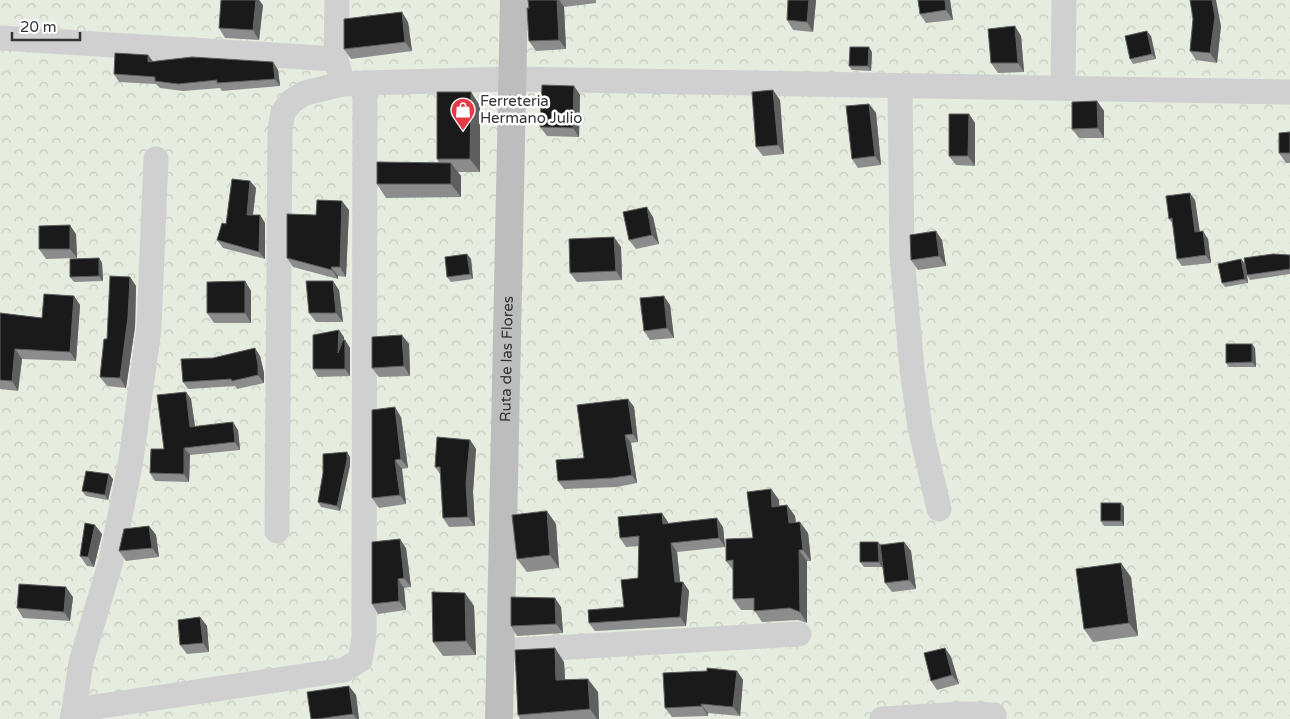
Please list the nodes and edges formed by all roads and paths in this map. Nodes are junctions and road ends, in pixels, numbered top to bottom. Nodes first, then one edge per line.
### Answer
1 (337, 0) edge
2 (514, 0) edge
3 (1064, 0) edge
4 (0, 38) edge
5 (336, 59) junction
6 (513, 80) junction
7 (354, 83) junction
8 (900, 86) junction
9 (1063, 88) junction
10 (1290, 92) edge
11 (156, 159) dead end
12 (938, 509) dead end
13 (277, 531) dead end
14 (799, 634) dead end
15 (500, 651) junction
16 (73, 715) edge
17 (994, 715) dead end
18 (499, 719) edge
19 (882, 719) edge

1 - 5 street
2 - 6 main road, Ruta de las Flores
3 - 9 street
4 - 5 street
5 - 7 street
6 - 7 street
6 - 8 street
6 - 15 main road, Ruta de las Flores
7 - 13 street
7 - 16 street
8 - 9 street
8 - 12 street
9 - 10 street
11 - 16 street
14 - 15 street
15 - 18 main road, Ruta de las Flores
17 - 19 street

